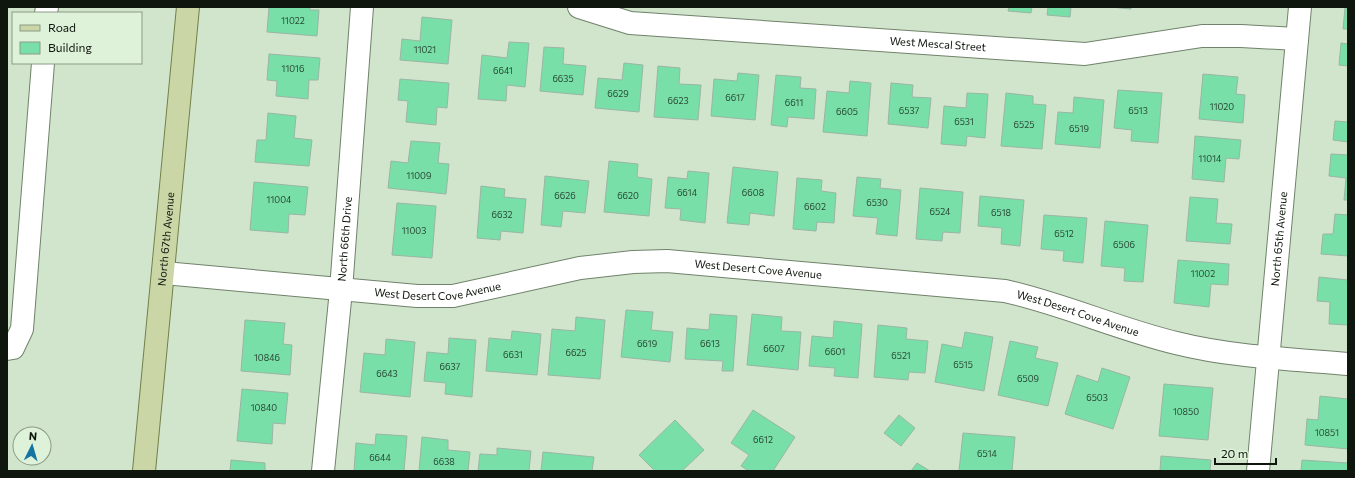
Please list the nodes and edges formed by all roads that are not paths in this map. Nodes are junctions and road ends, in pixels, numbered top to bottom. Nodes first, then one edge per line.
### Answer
1 (188, 7) edge
2 (362, 7) edge
3 (579, 7) edge
4 (1300, 7) edge
5 (1297, 39) junction
6 (43, 64) edge
7 (164, 273) junction
8 (341, 290) junction
9 (7, 349) edge
10 (1268, 357) junction
11 (1348, 364) edge
12 (144, 471) edge
13 (323, 471) edge
14 (1258, 471) edge

1 - 7 main road, North 67th Avenue
2 - 8 street, North 66th Drive
3 - 5 street, West Mescal Street
4 - 5 street, North 65th Avenue
5 - 10 street, North 65th Avenue
6 - 9 street
7 - 8 street, West Desert Cove Avenue
7 - 12 main road, North 67th Avenue
8 - 10 street, West Desert Cove Avenue
8 - 13 street, North 66th Drive
10 - 11 street, West Desert Cove Avenue
10 - 14 street, North 65th Avenue

